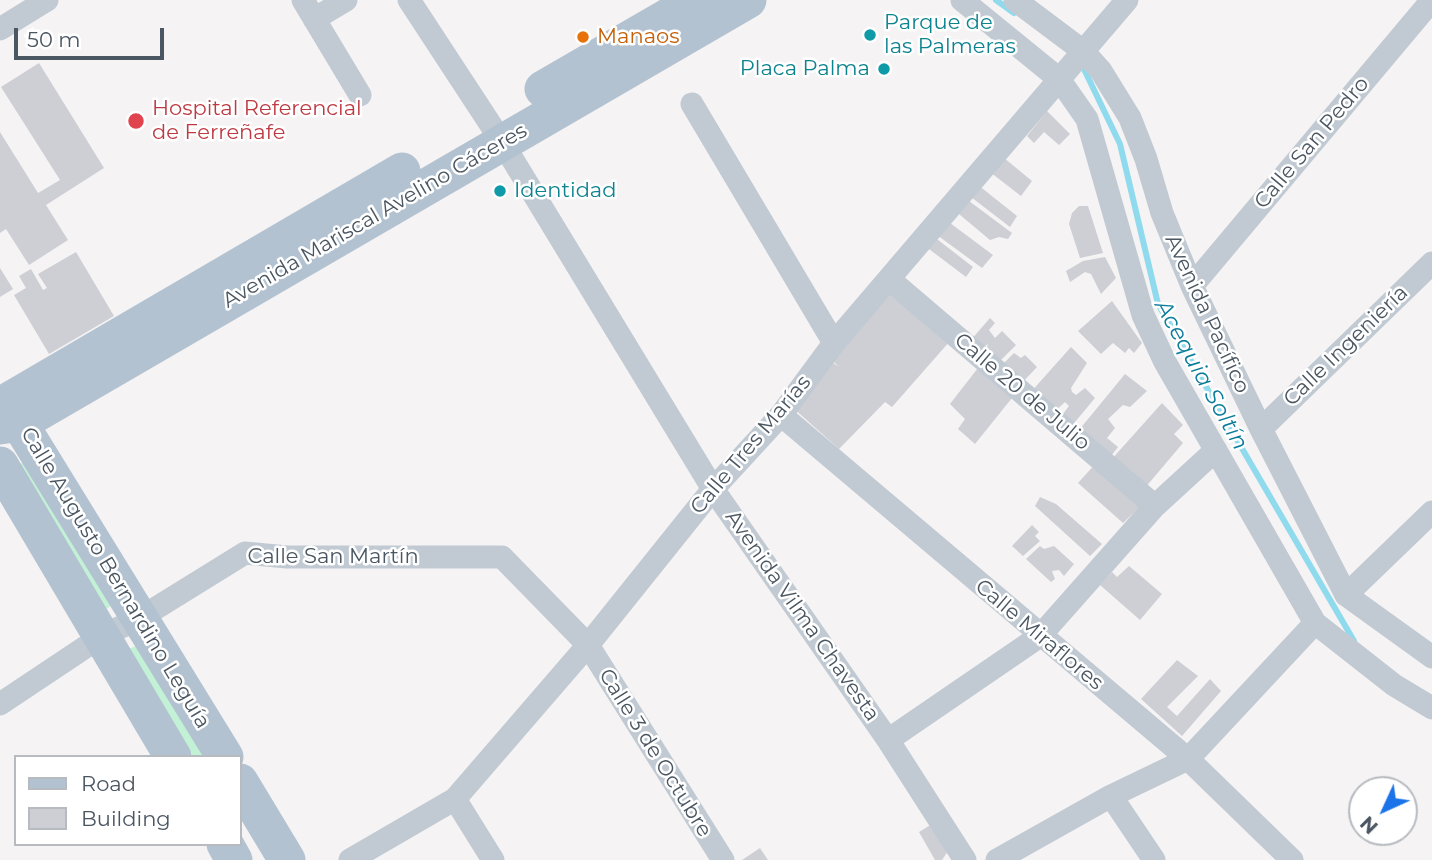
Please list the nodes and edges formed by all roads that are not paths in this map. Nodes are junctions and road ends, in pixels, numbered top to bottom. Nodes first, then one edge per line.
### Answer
1 (47, 0) edge
2 (346, 0) edge
3 (409, 0) edge
4 (697, 0) edge
5 (748, 0) edge
6 (962, 0) edge
7 (1015, 0) edge
8 (1127, 0) edge
9 (1432, 0) edge
10 (309, 9) edge
11 (0, 29) edge
12 (1072, 63) junction
13 (360, 95) dead end
14 (692, 104) dead end
15 (495, 132) junction
16 (1432, 263) edge
17 (889, 279) junction
18 (1192, 286) junction
19 (834, 343) junction
20 (7, 414) edge
21 (781, 415) junction
22 (1261, 429) junction
23 (1216, 450) junction
24 (0, 465) edge
25 (713, 489) junction
26 (1155, 506) junction
27 (1432, 512) edge
28 (1346, 595) junction
29 (140, 618) junction
30 (1315, 623) junction
31 (102, 636) junction
32 (1040, 636) junction
33 (588, 645) junction
34 (1432, 657) edge
35 (0, 704) edge
36 (1432, 708) edge
37 (888, 740) junction
38 (172, 755) edge
39 (224, 755) edge
40 (1188, 759) junction
41 (242, 785) edge
42 (1111, 796) junction
43 (454, 799) junction
44 (287, 860) edge
45 (350, 860) edge
46 (493, 860) edge
47 (723, 860) edge
48 (965, 860) edge
49 (997, 860) edge
50 (1154, 860) edge
51 (1292, 860) edge

1 - 11 street
2 - 10 street
3 - 15 street, Avenida Vilma Chavesta
4 - 15 main road, Avenida Mariscal Avelino Cáceres
5 - 15 main road, Avenida Mariscal Avelino Cáceres
6 - 12 street
7 - 12 street, Avenida Pacífico
8 - 12 street, Calle Tres Marías
9 - 18 street, Calle San Pedro
10 - 13 street
12 - 17 street, Calle Tres Marías
12 - 18 street, Avenida Pacífico
12 - 23 street
14 - 19 street
15 - 20 main road, Avenida Mariscal Avelino Cáceres
15 - 25 street, Avenida Vilma Chavesta
16 - 22 street, Calle Ingeniería
17 - 19 street, Calle Tres Marías
17 - 26 street, Calle 20 de Julio
18 - 22 street, Avenida Pacífico
19 - 21 street, Calle Tres Marías
20 - 29 main road, Calle Augusto Bernardino Leguía
21 - 25 street, Calle Tres Marías
21 - 32 street, Calle Miraflores
22 - 28 street, Avenida Pacífico
23 - 26 street
23 - 30 street
24 - 31 main road, Calle Augusto Bernardino Leguía
25 - 33 street, Calle Tres Marías
25 - 37 street, Avenida Vilma Chavesta
26 - 32 street
27 - 28 street
28 - 34 street, Avenida Pacífico
29 - 31 street, Calle San Martín
29 - 33 street, Calle San Martín
29 - 39 main road, Calle Augusto Bernardino Leguía
30 - 36 street
30 - 40 street
31 - 35 street, Calle San Martín
31 - 38 main road, Calle Augusto Bernardino Leguía
32 - 37 street
32 - 40 street, Calle Miraflores
33 - 43 street, Calle Tres Marías
33 - 47 street, Calle 3 de Octubre
37 - 48 street, Avenida Vilma Chavesta
40 - 42 street
40 - 51 street, Calle Miraflores
41 - 44 main road
42 - 49 street
42 - 50 street
43 - 45 street, Calle Tres Marías
43 - 46 street

